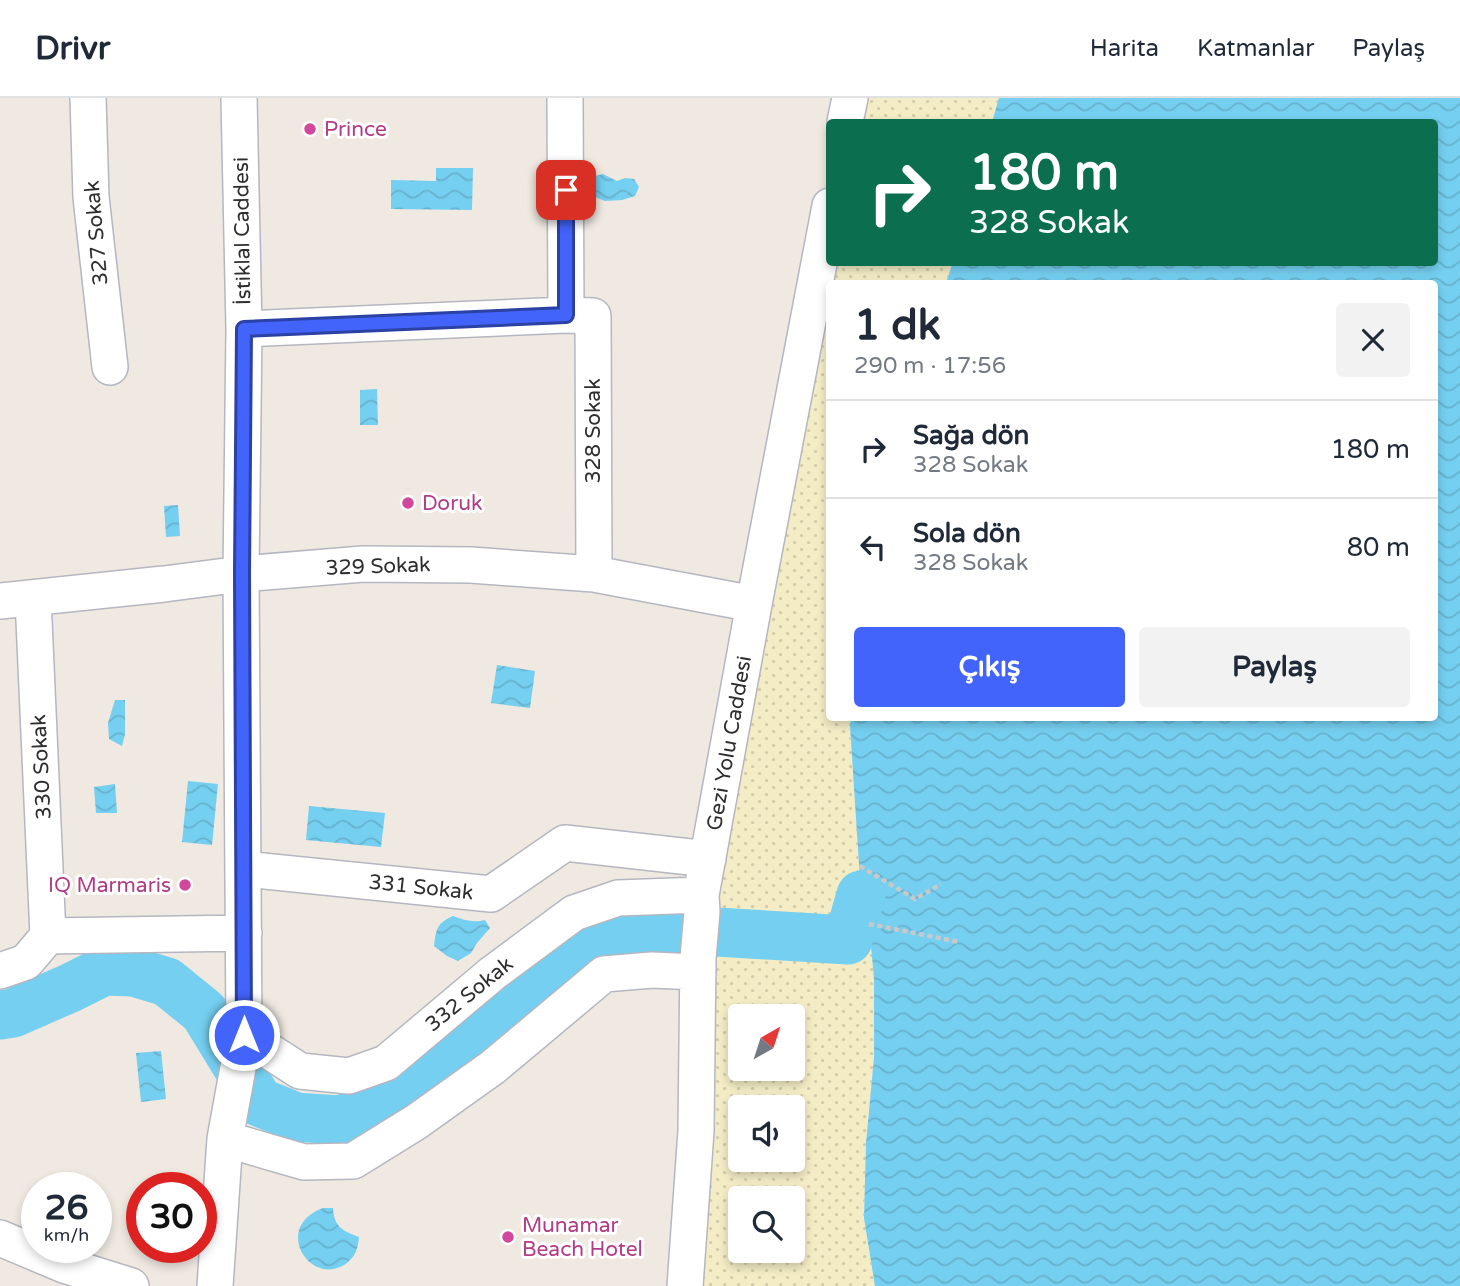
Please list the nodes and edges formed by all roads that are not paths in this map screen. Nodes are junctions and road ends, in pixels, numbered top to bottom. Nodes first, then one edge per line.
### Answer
1 (88, 98) edge
2 (239, 98) edge
3 (565, 98) edge
4 (850, 98) edge
5 (846, 119) edge
6 (826, 227) edge
7 (566, 315) junction
8 (244, 329) junction
9 (110, 367) dead end
10 (242, 573) junction
11 (594, 574) junction
12 (16, 600) edge
13 (754, 604) junction
14 (708, 859) junction
15 (244, 869) junction
16 (702, 904) junction
17 (244, 933) junction
18 (48, 936) junction
19 (698, 965) junction
20 (0, 971) edge
21 (244, 1035) junction
22 (225, 1139) junction
23 (0, 1238) edge
24 (131, 1286) edge
25 (215, 1286) edge
26 (685, 1286) edge

1 - 9 street, 327 Sokak
2 - 8 street, İstiklal Caddesi
3 - 7 street
4 - 5 street
6 - 13 street, Gezi Yolu Caddesi
7 - 8 street, 328 Sokak
7 - 11 street, 328 Sokak
8 - 10 street, İstiklal Caddesi
10 - 11 street, 329 Sokak
10 - 12 street, 329 Sokak
10 - 15 street, İstiklal Caddesi
11 - 13 street, 329 Sokak
12 - 18 street, 330 Sokak
13 - 14 street, Gezi Yolu Caddesi
14 - 15 street, 331 Sokak
14 - 16 street, Gezi Yolu Caddesi
15 - 17 street, İstiklal Caddesi
16 - 19 street, Gezi Yolu Caddesi
16 - 21 street, 332 Sokak
17 - 18 street
17 - 21 street, İstiklal Caddesi
18 - 20 street
19 - 22 street
19 - 26 street, Gezi Yolu Caddesi
21 - 22 street, İstiklal Caddesi
22 - 25 street, İstiklal Caddesi
23 - 24 street

